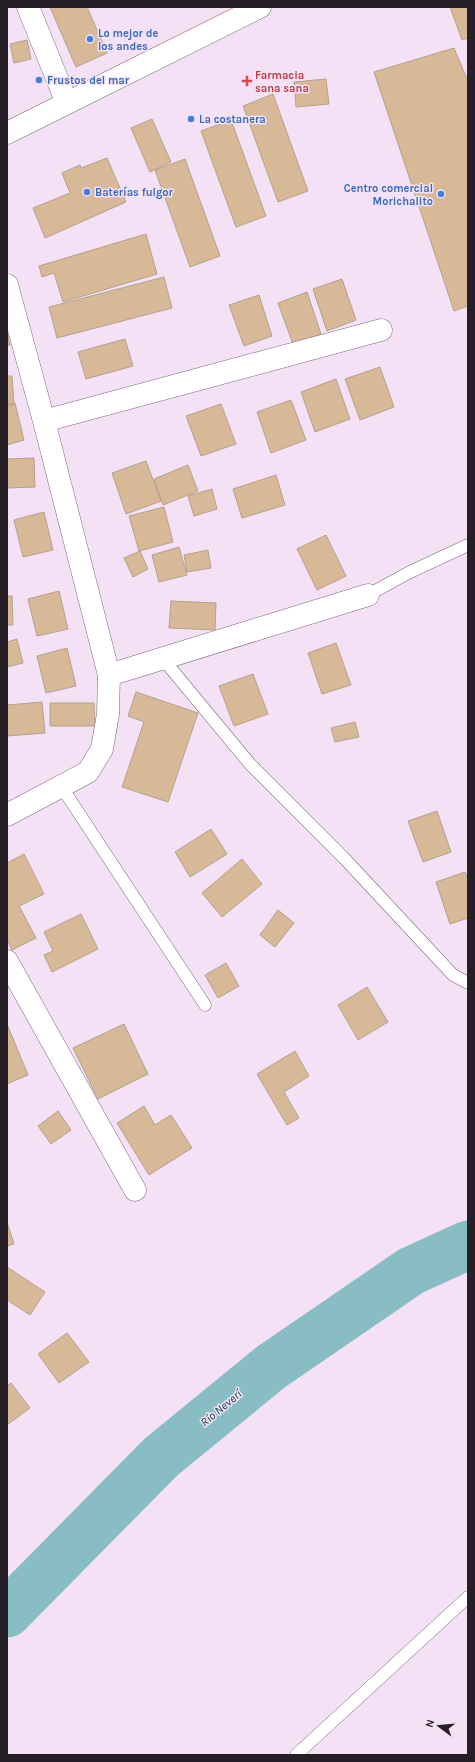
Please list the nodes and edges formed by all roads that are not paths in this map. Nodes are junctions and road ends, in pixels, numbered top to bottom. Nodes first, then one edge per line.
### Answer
1 (28, 7) edge
2 (260, 7) edge
3 (67, 103) junction
4 (7, 133) edge
5 (7, 285) edge
6 (381, 330) dead end
7 (44, 421) junction
8 (468, 545) edge
9 (368, 594) joint
10 (163, 659) junction
11 (109, 675) junction
12 (61, 786) junction
13 (7, 815) edge
14 (7, 961) edge
15 (468, 984) edge
16 (205, 1005) dead end
17 (136, 1190) dead end
18 (468, 1597) edge
19 (296, 1755) edge

1 - 3 street
2 - 3 street
3 - 4 street
5 - 7 street
6 - 7 street
7 - 11 street
8 - 9 lane
9 - 10 street
10 - 11 street
10 - 15 lane
11 - 12 street
12 - 13 street
12 - 16 lane
14 - 17 street
18 - 19 lane

